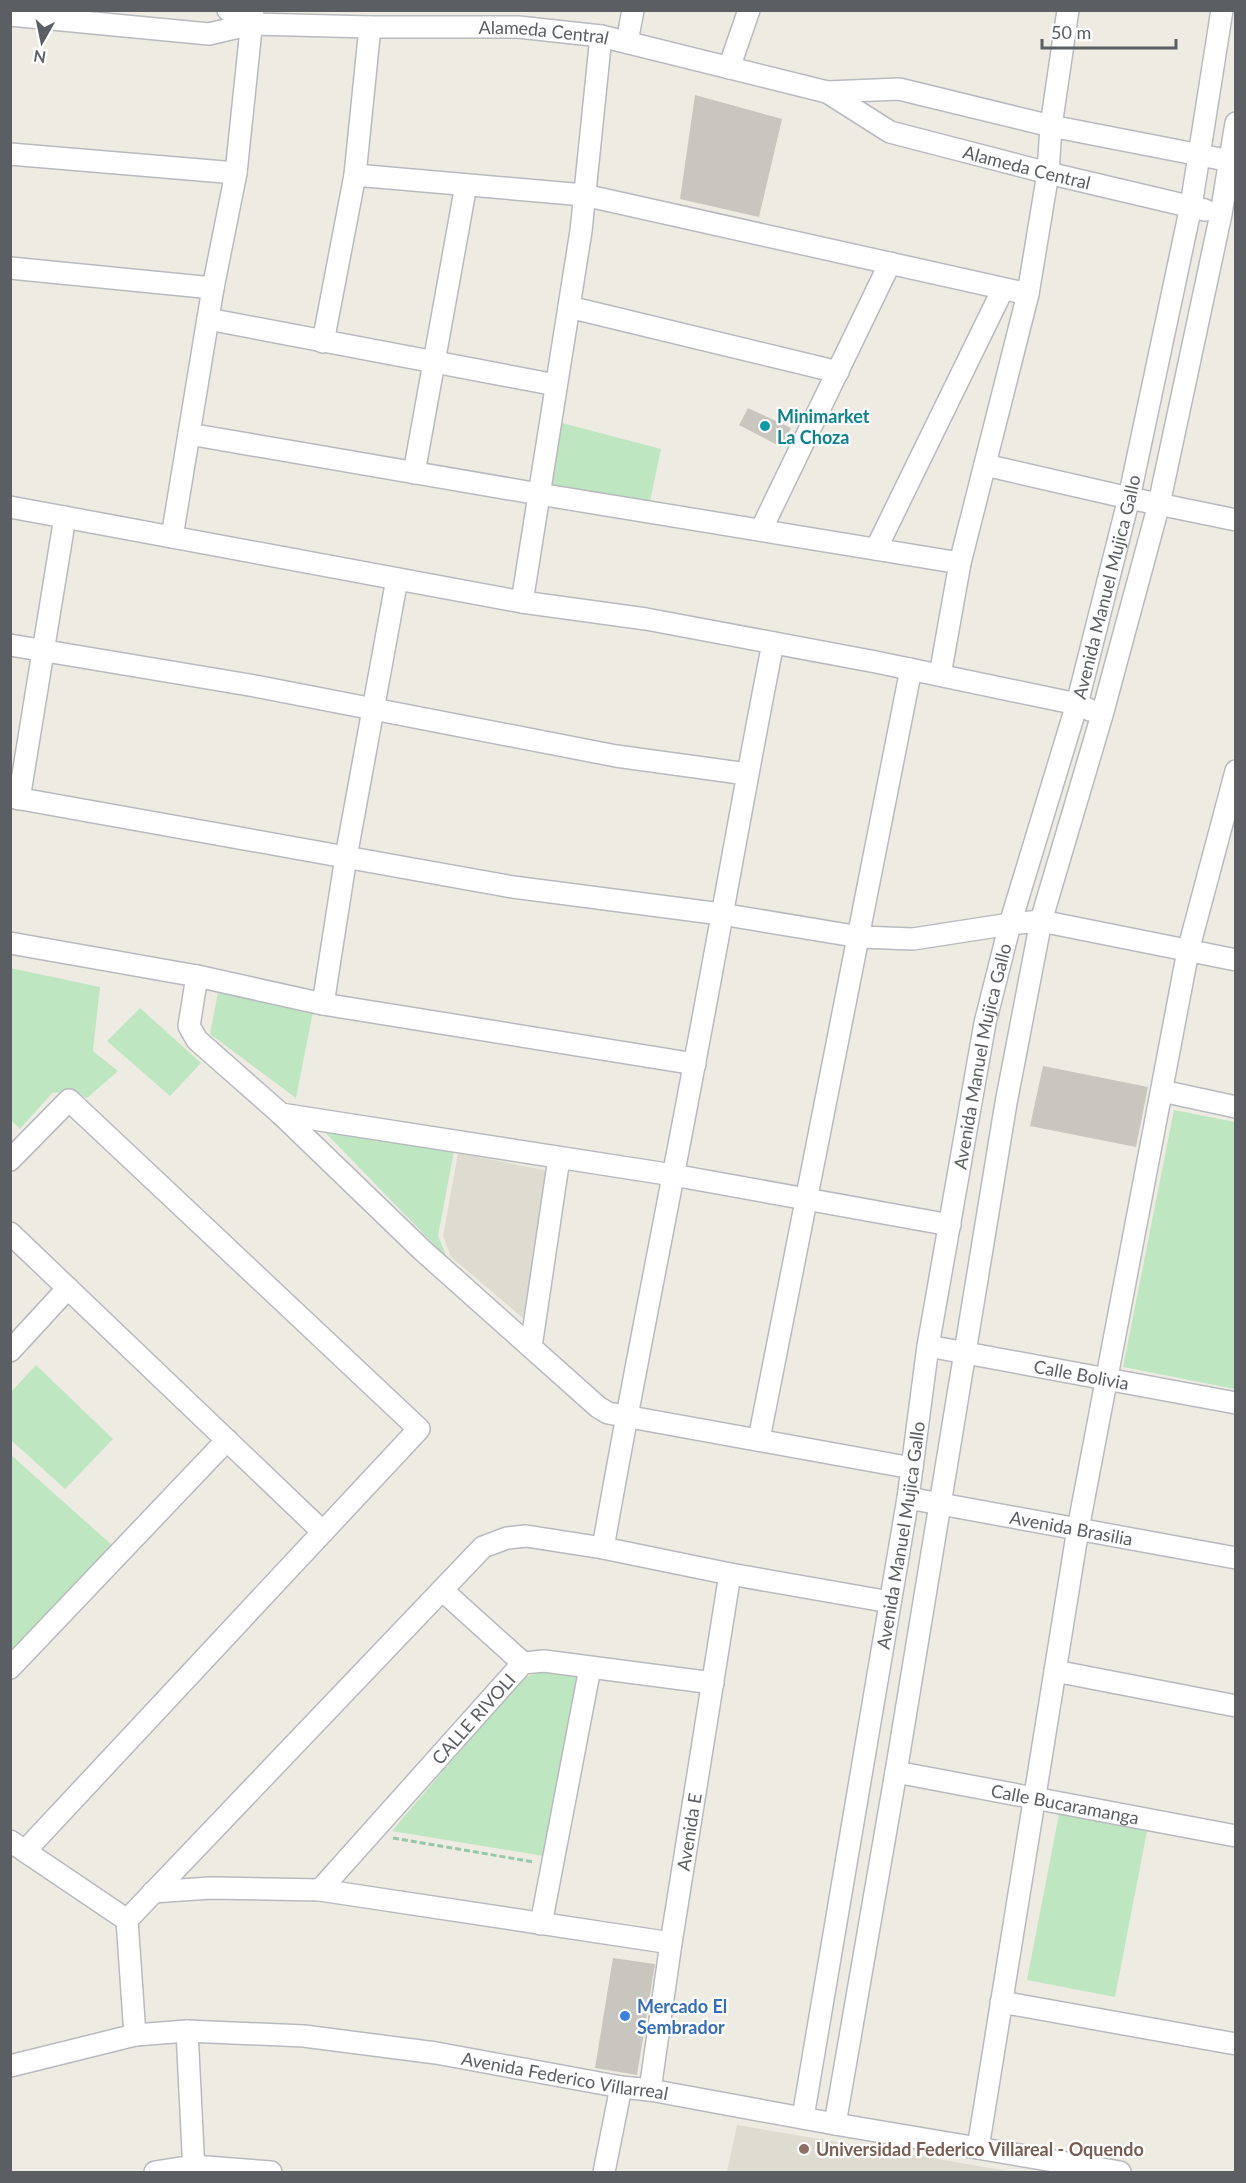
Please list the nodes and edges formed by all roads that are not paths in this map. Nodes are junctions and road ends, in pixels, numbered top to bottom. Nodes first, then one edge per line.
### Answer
1 (228, 10) edge
2 (633, 10) edge
3 (749, 10) edge
4 (1068, 10) edge
5 (1222, 10) edge
6 (10, 15) edge
7 (253, 17) edge
8 (519, 19) edge
9 (370, 27) junction
10 (601, 36) junction
11 (627, 42) junction
12 (729, 68) junction
13 (827, 92) junction
14 (1236, 123) edge
15 (1051, 126) junction
16 (10, 154) edge
17 (1199, 155) junction
18 (1233, 162) edge
19 (236, 173) junction
20 (1048, 173) junction
21 (355, 175) junction
22 (466, 185) junction
23 (584, 195) junction
24 (1191, 206) junction
25 (1228, 215) edge
26 (890, 263) junction
27 (10, 268) edge
28 (213, 288) junction
29 (1003, 289) junction
30 (1028, 294) junction
31 (568, 307) junction
32 (208, 319) junction
33 (323, 342) junction
34 (434, 363) junction
35 (838, 372) junction
36 (556, 385) junction
37 (189, 434) junction
38 (985, 465) junction
39 (414, 473) junction
40 (539, 494) junction
41 (1129, 498) junction
42 (1159, 504) junction
43 (10, 507) edge
44 (65, 517) junction
45 (1236, 520) edge
46 (761, 530) junction
47 (172, 537) junction
48 (876, 549) junction
49 (960, 562) junction
50 (397, 579) junction
51 (522, 602) junction
52 (773, 643) junction
53 (10, 645) edge
54 (44, 651) junction
55 (911, 669) junction
56 (940, 675) junction
57 (1077, 704) junction
58 (375, 709) junction
59 (1102, 715) junction
60 (1236, 771) edge
61 (747, 774) junction
62 (15, 798) edge
63 (346, 857) junction
64 (722, 914) junction
65 (1041, 921) junction
66 (1010, 924) junction
67 (860, 937) junction
68 (10, 943) edge
69 (1188, 951) junction
70 (1236, 960) edge
71 (196, 976) junction
72 (323, 1004) junction
73 (695, 1064) junction
74 (1162, 1091) junction
75 (1236, 1107) edge
76 (280, 1114) junction
77 (559, 1158) junction
78 (10, 1160) edge
79 (673, 1175) junction
80 (805, 1200) junction
81 (950, 1225) junction
82 (10, 1233) edge
83 (68, 1288) junction
84 (928, 1346) junction
85 (531, 1347) junction
86 (10, 1351) edge
87 (964, 1352) junction
88 (1106, 1379) junction
89 (1236, 1403) edge
90 (626, 1416) junction
91 (759, 1439) junction
92 (226, 1440) junction
93 (912, 1468) junction
94 (908, 1498) junction
95 (940, 1503) junction
96 (1078, 1529) junction
97 (323, 1532) junction
98 (603, 1548) junction
99 (1236, 1558) edge
100 (730, 1574) junction
101 (442, 1590) junction
102 (890, 1602) junction
103 (523, 1663) junction
104 (10, 1668) edge
105 (590, 1668) junction
106 (1055, 1671) junction
107 (713, 1683) junction
108 (1236, 1706) edge
109 (896, 1772) junction
110 (1034, 1798) junction
111 (1236, 1836) edge
112 (18, 1846) edge
113 (320, 1890) junction
114 (153, 1892) junction
115 (127, 1920) junction
116 (541, 1924) junction
117 (671, 1943) junction
118 (1001, 2002) junction
119 (187, 2031) junction
120 (135, 2035) junction
121 (1236, 2044) edge
122 (11, 2064) edge
123 (621, 2087) junction
124 (650, 2090) junction
125 (803, 2117) junction
126 (835, 2124) junction
127 (978, 2148) junction
128 (194, 2169) edge
129 (155, 2172) edge
130 (271, 2172) edge
131 (604, 2172) edge
132 (1120, 2172) edge

1 - 7 street, Alameda Central
2 - 11 street
3 - 12 street
4 - 15 street
5 - 17 street, Avenida Manuel Mujica Gallo
6 - 7 street, Alameda Central
7 - 9 street, Alameda Central
7 - 19 street
8 - 9 street, Alameda Central
8 - 10 street, Alameda Central
9 - 21 street
10 - 11 street, Alameda Central
10 - 23 street
11 - 12 street, Alameda Central
12 - 13 street, Alameda Central
13 - 15 street, Alameda Central
13 - 20 street, Alameda Central
14 - 18 street, Avenida Manuel Mujica Gallo
15 - 17 street, Alameda Central
15 - 20 street
16 - 19 street
17 - 18 street, Alameda Central
17 - 24 street, Avenida Manuel Mujica Gallo
18 - 25 street, Avenida Manuel Mujica Gallo
19 - 28 street
20 - 24 street, Alameda Central
20 - 30 street
21 - 22 street
21 - 33 street
22 - 23 street
22 - 34 street
23 - 26 street
23 - 31 street
24 - 25 street, Alameda Central
24 - 41 street, Avenida Manuel Mujica Gallo
25 - 42 street, Avenida Manuel Mujica Gallo
26 - 29 street
26 - 35 street
27 - 28 street
28 - 32 street
29 - 30 street
29 - 48 street
30 - 38 street
31 - 35 street
31 - 36 street
32 - 33 street
32 - 37 street
33 - 34 street
34 - 36 street
34 - 39 street
35 - 46 street
36 - 40 street
37 - 39 street
37 - 47 street
38 - 41 street
38 - 49 street
39 - 40 street
40 - 46 street
40 - 51 street
41 - 42 street
41 - 57 street, Avenida Manuel Mujica Gallo
42 - 45 street
42 - 59 street, Avenida Manuel Mujica Gallo
43 - 44 street
44 - 47 street
44 - 54 street
46 - 48 street
47 - 50 street
48 - 49 street
49 - 56 street
50 - 51 street
50 - 58 street
51 - 52 street
52 - 55 street
52 - 61 street
53 - 54 street
54 - 58 street
54 - 62 street
55 - 56 street
55 - 67 street
56 - 57 street
57 - 59 street
57 - 66 street, Avenida Manuel Mujica Gallo
58 - 61 street
58 - 63 street
59 - 65 street, Avenida Manuel Mujica Gallo
60 - 69 street
61 - 64 street
62 - 63 street
63 - 64 street
63 - 72 street
64 - 67 street
64 - 73 street
65 - 66 street
65 - 69 street
65 - 87 street, Avenida Manuel Mujica Gallo
66 - 67 street
66 - 81 street, Avenida Manuel Mujica Gallo
67 - 80 street
68 - 71 street
69 - 70 street
69 - 74 street
71 - 72 street
71 - 76 street
72 - 73 street
73 - 79 street
74 - 75 street
74 - 88 street
76 - 77 street
76 - 85 street
77 - 79 street
77 - 85 street
78 - 97 street
79 - 80 street
79 - 90 street
80 - 81 street
80 - 91 street
81 - 84 street, Avenida Manuel Mujica Gallo
82 - 83 street
83 - 86 street
83 - 92 street
84 - 87 street, Calle Bolivia
84 - 93 street, Avenida Manuel Mujica Gallo
85 - 90 street
87 - 88 street, Calle Bolivia
87 - 95 street, Avenida Manuel Mujica Gallo
88 - 89 street, Calle Bolivia
88 - 96 street
90 - 91 street
90 - 98 street
91 - 93 street
92 - 97 street
92 - 104 street
93 - 94 street, Avenida Manuel Mujica Gallo
94 - 95 street, Avenida Brasilia
94 - 102 street, Avenida Manuel Mujica Gallo
95 - 96 street, Avenida Brasilia
95 - 109 street, Avenida Manuel Mujica Gallo
96 - 99 street, Avenida Brasilia
96 - 106 street
97 - 112 street
98 - 100 street
98 - 101 street
100 - 102 street
100 - 107 street, Avenida E
101 - 103 street
101 - 114 street
102 - 125 street, Avenida Manuel Mujica Gallo
103 - 105 street, CALLE RIVOLI
103 - 113 street, CALLE RIVOLI
105 - 107 street, CALLE RIVOLI
105 - 116 street
106 - 108 street
106 - 110 street
107 - 117 street, Avenida E
109 - 110 street, Calle Bucaramanga
109 - 126 street, Avenida Manuel Mujica Gallo
110 - 111 street, Calle Bucaramanga
110 - 118 street
112 - 115 street
113 - 114 street
113 - 116 street
114 - 115 street
115 - 120 street
116 - 117 street
117 - 124 street, Avenida E
118 - 121 street
118 - 127 street
119 - 120 street, Avenida Federico Villarreal
119 - 123 street, Avenida Federico Villarreal
119 - 128 street
120 - 122 street, Avenida Federico Villarreal
123 - 124 street, Avenida Federico Villarreal
123 - 131 street
124 - 125 street, Avenida Federico Villarreal
125 - 126 street, Avenida Federico Villarreal
126 - 127 street, Avenida Federico Villarreal
127 - 132 street, Avenida Federico Villarreal
128 - 129 street
128 - 130 street

